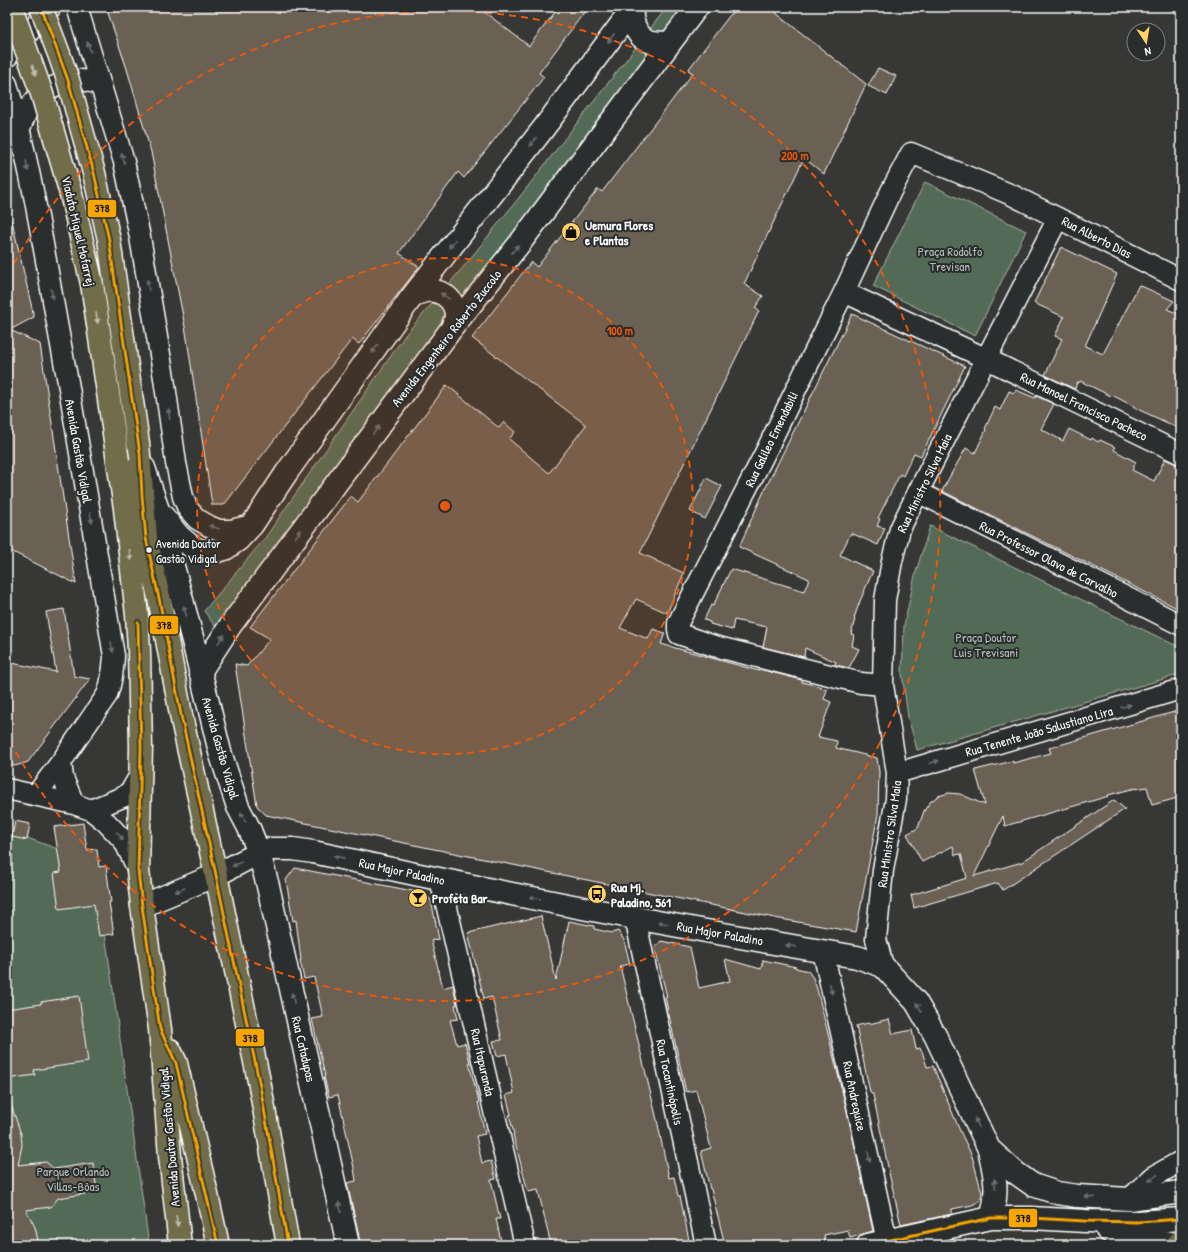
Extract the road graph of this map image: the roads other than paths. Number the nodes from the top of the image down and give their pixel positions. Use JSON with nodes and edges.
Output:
{"nodes":[{"id":1,"x":11,"y":7,"type":"edge"},
{"id":2,"x":41,"y":7,"type":"edge"},
{"id":3,"x":51,"y":7,"type":"edge"},
{"id":4,"x":77,"y":7,"type":"edge"},
{"id":5,"x":697,"y":7,"type":"edge"},
{"id":6,"x":633,"y":9,"type":"edge"},
{"id":7,"x":670,"y":42,"type":"junction"},
{"id":8,"x":7,"y":58,"type":"edge"},
{"id":9,"x":7,"y":84,"type":"edge"},
{"id":10,"x":101,"y":84,"type":"junction"},
{"id":11,"x":20,"y":128,"type":"junction"},
{"id":12,"x":1012,"y":195,"type":"joint"},
{"id":13,"x":1058,"y":218,"type":"junction"},
{"id":14,"x":1181,"y":280,"type":"edge"},
{"id":15,"x":844,"y":292,"type":"junction"},
{"id":16,"x":411,"y":298,"type":"junction"},
{"id":17,"x":452,"y":328,"type":"junction"},
{"id":18,"x":987,"y":359,"type":"junction"},
{"id":19,"x":139,"y":449,"type":"junction"},
{"id":20,"x":1181,"y":454,"type":"edge"},
{"id":21,"x":918,"y":492,"type":"junction"},
{"id":22,"x":158,"y":510,"type":"junction"},
{"id":23,"x":252,"y":525,"type":"junction"},
{"id":24,"x":1181,"y":625,"type":"edge"},
{"id":25,"x":200,"y":672,"type":"junction"},
{"id":26,"x":883,"y":685,"type":"junction"},
{"id":27,"x":1181,"y":690,"type":"edge"},
{"id":28,"x":61,"y":762,"type":"junction"},
{"id":29,"x":897,"y":773,"type":"junction"},
{"id":30,"x":140,"y":775,"type":"junction"},
{"id":31,"x":7,"y":789,"type":"edge"},
{"id":32,"x":36,"y":795,"type":"junction"},
{"id":33,"x":83,"y":807,"type":"junction"},
{"id":34,"x":259,"y":853,"type":"junction"},
{"id":35,"x":138,"y":870,"type":"junction"},
{"id":36,"x":216,"y":875,"type":"junction"},
{"id":37,"x":440,"y":880,"type":"junction"},
{"id":38,"x":142,"y":906,"type":"junction"},
{"id":39,"x":635,"y":918,"type":"junction"},
{"id":40,"x":876,"y":939,"type":"junction"},
{"id":41,"x":823,"y":951,"type":"junction"},
{"id":42,"x":857,"y":957,"type":"junction"},
{"id":43,"x":883,"y":966,"type":"junction"},
{"id":44,"x":160,"y":1029,"type":"junction"},
{"id":45,"x":989,"y":1149,"type":"junction"},
{"id":46,"x":1181,"y":1161,"type":"edge"},
{"id":47,"x":1181,"y":1192,"type":"edge"},
{"id":48,"x":1128,"y":1199,"type":"junction"},
{"id":49,"x":991,"y":1218,"type":"junction"},
{"id":50,"x":1181,"y":1218,"type":"edge"},
{"id":51,"x":1085,"y":1221,"type":"junction"},
{"id":52,"x":877,"y":1243,"type":"edge"},
{"id":53,"x":1179,"y":1243,"type":"edge"},
{"id":54,"x":180,"y":1245,"type":"edge"},
{"id":55,"x":218,"y":1245,"type":"edge"},
{"id":56,"x":288,"y":1245,"type":"edge"},
{"id":57,"x":348,"y":1245,"type":"edge"},
{"id":58,"x":525,"y":1245,"type":"edge"},
{"id":59,"x":706,"y":1245,"type":"edge"}],
"edges":[{"from":1,"to":30,"type":"highway","name":"Viaduto Miguel Mofarrej","one_way":true,"bridge":true},
{"from":2,"to":19,"type":"highway","name":"Viaduto Miguel Mofarrej","bridge":true},
{"from":3,"to":8,"type":"street"},
{"from":10,"to":4,"type":"street","one_way":true},
{"from":5,"to":7,"type":"street","name":"Avenida Engenheiro Roberto Zuccolo"},
{"from":6,"to":7,"type":"street"},
{"from":6,"to":16,"type":"street","one_way":true},
{"from":17,"to":7,"type":"street","name":"Avenida Engenheiro Roberto Zuccolo","one_way":true},
{"from":9,"to":11,"type":"street","name":"Avenida Gastão Vidigal"},
{"from":10,"to":11,"type":"street"},
{"from":23,"to":10,"type":"street","one_way":true},
{"from":11,"to":28,"type":"street","name":"Avenida Gastão Vidigal","one_way":true},
{"from":12,"to":13,"type":"street","name":"Rua Alberto Dias"},
{"from":12,"to":15,"type":"street","name":"Rua Galileo Emendabili"},
{"from":13,"to":14,"type":"street","name":"Rua Alberto Dias"},
{"from":13,"to":18,"type":"street","name":"Rua Ministro Silva Maia"},
{"from":15,"to":18,"type":"street","name":"Rua Manoel Francisco Pacheco"},
{"from":15,"to":26,"type":"street","name":"Rua Galileo Emendabili"},
{"from":17,"to":16,"type":"street","one_way":true},
{"from":16,"to":23,"type":"street","one_way":true},
{"from":25,"to":17,"type":"street","name":"Avenida Engenheiro Roberto Zuccolo","one_way":true},
{"from":18,"to":20,"type":"street","name":"Rua Manoel Francisco Pacheco"},
{"from":18,"to":21,"type":"street","name":"Rua Ministro Silva Maia"},
{"from":19,"to":22,"type":"street","name":"Avenida Gastão Vidigal"},
{"from":19,"to":36,"type":"highway"},
{"from":21,"to":24,"type":"street","name":"Rua Professor Olavo de Carvalho"},
{"from":21,"to":26,"type":"street","name":"Rua Ministro Silva Maia"},
{"from":22,"to":23,"type":"street"},
{"from":25,"to":22,"type":"street","name":"Avenida Gastão Vidigal","one_way":true},
{"from":34,"to":25,"type":"street","name":"Avenida Gastão Vidigal","one_way":true},
{"from":26,"to":29,"type":"street","name":"Rua Ministro Silva Maia"},
{"from":29,"to":27,"type":"street","name":"Rua Tenente João Salustiano Lira","one_way":true},
{"from":28,"to":32,"type":"street","name":"Avenida Gastão Vidigal"},
{"from":28,"to":33,"type":"street"},
{"from":29,"to":40,"type":"street","name":"Rua Ministro Silva Maia"},
{"from":30,"to":33,"type":"street"},
{"from":30,"to":35,"type":"highway"},
{"from":31,"to":32,"type":"street"},
{"from":32,"to":33,"type":"street"},
{"from":33,"to":35,"type":"street","one_way":true},
{"from":34,"to":36,"type":"street","name":"Rua Major Paladino","one_way":true},
{"from":37,"to":34,"type":"street","name":"Rua Major Paladino","one_way":true},
{"from":57,"to":34,"type":"street","name":"Rua Catadupas","one_way":true},
{"from":35,"to":38,"type":"highway"},
{"from":36,"to":38,"type":"street","name":"Rua Major Paladino","one_way":true},
{"from":36,"to":56,"type":"highway"},
{"from":39,"to":37,"type":"street","name":"Rua Major Paladino","one_way":true},
{"from":37,"to":58,"type":"street","name":"Rua Itapuranda"},
{"from":38,"to":44,"type":"highway"},
{"from":41,"to":39,"type":"street","name":"Rua Major Paladino","one_way":true},
{"from":39,"to":59,"type":"street","name":"Rua Tocantinópolis"},
{"from":40,"to":42,"type":"street"},
{"from":40,"to":43,"type":"street","name":"Rua Ministro Silva Maia"},
{"from":41,"to":42,"type":"street","name":"Rua Major Paladino"},
{"from":41,"to":52,"type":"street","name":"Rua Andrequice","one_way":true},
{"from":42,"to":43,"type":"street","name":"Rua Major Paladino"},
{"from":45,"to":43,"type":"street","name":"Rua Major Paladino","one_way":true},
{"from":44,"to":54,"type":"highway","name":"Avenida Doutor Gastão Vidigal","one_way":true},
{"from":44,"to":55,"type":"highway"},
{"from":48,"to":45,"type":"street","name":"Rua Major Paladino","one_way":true},
{"from":49,"to":45,"type":"street","one_way":true},
{"from":46,"to":48,"type":"street","one_way":true},
{"from":47,"to":48,"type":"street","name":"Rua Major Paladino"},
{"from":49,"to":51,"type":"street"},
{"from":49,"to":52,"type":"street"},
{"from":50,"to":51,"type":"street"},
{"from":51,"to":53,"type":"street"}]}
